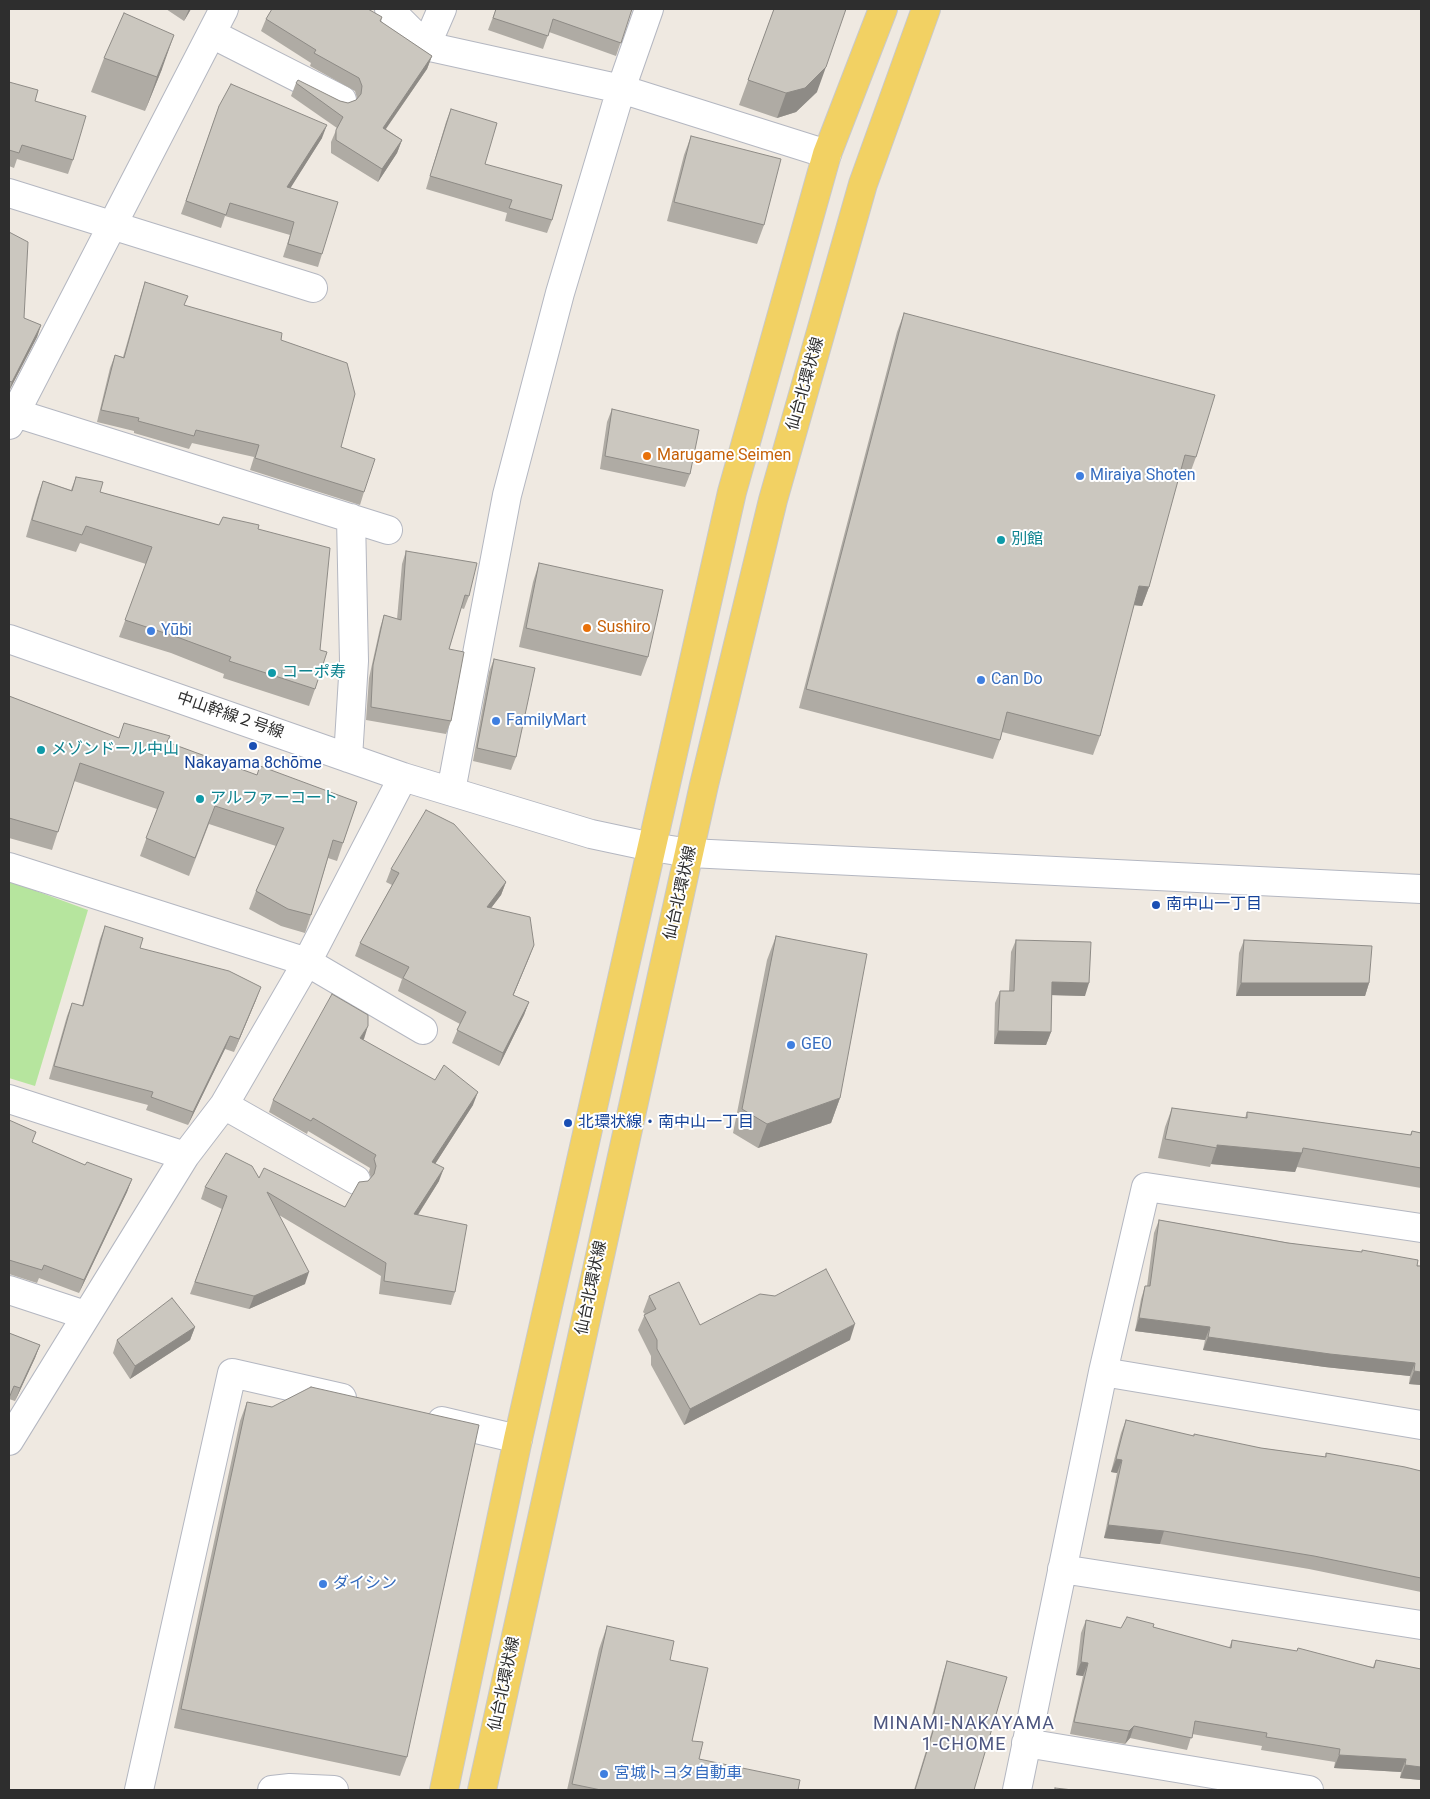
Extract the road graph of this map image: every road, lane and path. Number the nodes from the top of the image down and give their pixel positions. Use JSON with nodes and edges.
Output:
{"nodes":[{"id":1,"x":224,"y":9,"type":"edge"},
{"id":2,"x":389,"y":9,"type":"edge"},
{"id":3,"x":442,"y":9,"type":"edge"},
{"id":4,"x":649,"y":9,"type":"edge"},
{"id":5,"x":883,"y":9,"type":"edge"},
{"id":6,"x":926,"y":9,"type":"edge"},
{"id":7,"x":212,"y":34,"type":"junction"},
{"id":8,"x":426,"y":46,"type":"junction"},
{"id":9,"x":621,"y":89,"type":"junction"},
{"id":10,"x":342,"y":100,"type":"edge"},
{"id":11,"x":827,"y":154,"type":"junction"},
{"id":12,"x":9,"y":193,"type":"edge"},
{"id":13,"x":111,"y":226,"type":"junction"},
{"id":14,"x":313,"y":288,"type":"dead end"},
{"id":15,"x":11,"y":416,"type":"edge"},
{"id":16,"x":350,"y":518,"type":"junction"},
{"id":17,"x":388,"y":530,"type":"dead end"},
{"id":18,"x":9,"y":640,"type":"edge"},
{"id":19,"x":348,"y":758,"type":"junction"},
{"id":20,"x":403,"y":777,"type":"junction"},
{"id":21,"x":451,"y":792,"type":"junction"},
{"id":22,"x":652,"y":847,"type":"junction"},
{"id":23,"x":690,"y":853,"type":"junction"},
{"id":24,"x":9,"y":867,"type":"edge"},
{"id":25,"x":1421,"y":889,"type":"edge"},
{"id":26,"x":307,"y":962,"type":"junction"},
{"id":27,"x":423,"y":1030,"type":"dead end"},
{"id":28,"x":9,"y":1100,"type":"edge"},
{"id":29,"x":224,"y":1106,"type":"junction"},
{"id":30,"x":185,"y":1156,"type":"junction"},
{"id":31,"x":356,"y":1180,"type":"dead end"},
{"id":32,"x":1421,"y":1228,"type":"edge"},
{"id":33,"x":9,"y":1290,"type":"edge"},
{"id":34,"x":85,"y":1315,"type":"junction"},
{"id":35,"x":1103,"y":1372,"type":"junction"},
{"id":36,"x":368,"y":1404,"type":"edge"},
{"id":37,"x":417,"y":1416,"type":"edge"},
{"id":38,"x":1421,"y":1425,"type":"edge"},
{"id":39,"x":518,"y":1439,"type":"junction"},
{"id":40,"x":9,"y":1441,"type":"edge"},
{"id":41,"x":1062,"y":1569,"type":"junction"},
{"id":42,"x":1421,"y":1625,"type":"edge"},
{"id":43,"x":1026,"y":1743,"type":"junction"},
{"id":44,"x":139,"y":1790,"type":"edge"},
{"id":45,"x":272,"y":1790,"type":"edge"},
{"id":46,"x":334,"y":1790,"type":"edge"},
{"id":47,"x":444,"y":1790,"type":"edge"},
{"id":48,"x":482,"y":1790,"type":"edge"},
{"id":49,"x":1017,"y":1790,"type":"edge"},
{"id":50,"x":1309,"y":1790,"type":"edge"}],
"edges":[{"from":1,"to":7,"type":"street"},
{"from":2,"to":8,"type":"street"},
{"from":3,"to":8,"type":"street"},
{"from":4,"to":9,"type":"street"},
{"from":5,"to":11,"type":"main road"},
{"from":6,"to":23,"type":"main road","name":"仙台北環状線"},
{"from":7,"to":10,"type":"street"},
{"from":7,"to":13,"type":"street"},
{"from":8,"to":9,"type":"street"},
{"from":9,"to":11,"type":"street"},
{"from":9,"to":21,"type":"street"},
{"from":11,"to":22,"type":"main road"},
{"from":12,"to":13,"type":"street"},
{"from":13,"to":14,"type":"street"},
{"from":13,"to":15,"type":"street"},
{"from":15,"to":16,"type":"street"},
{"from":16,"to":17,"type":"street"},
{"from":16,"to":19,"type":"street"},
{"from":18,"to":19,"type":"street","name":"中山幹線２号線"},
{"from":19,"to":20,"type":"street","name":"中山幹線２号線"},
{"from":20,"to":21,"type":"street","name":"中山幹線２号線"},
{"from":20,"to":26,"type":"street"},
{"from":21,"to":22,"type":"street","name":"中山幹線２号線"},
{"from":22,"to":23,"type":"street","name":"中山幹線２号線"},
{"from":22,"to":39,"type":"main road"},
{"from":23,"to":25,"type":"street","name":"中山幹線２号線"},
{"from":23,"to":48,"type":"main road","name":"仙台北環状線"},
{"from":24,"to":26,"type":"street"},
{"from":26,"to":27,"type":"street"},
{"from":26,"to":29,"type":"street"},
{"from":28,"to":30,"type":"street"},
{"from":29,"to":30,"type":"street"},
{"from":29,"to":31,"type":"street"},
{"from":30,"to":34,"type":"street"},
{"from":32,"to":35,"type":"street"},
{"from":33,"to":34,"type":"street"},
{"from":34,"to":40,"type":"street"},
{"from":35,"to":38,"type":"street"},
{"from":35,"to":41,"type":"street"},
{"from":36,"to":44,"type":"street"},
{"from":37,"to":39,"type":"street"},
{"from":39,"to":47,"type":"main road"},
{"from":41,"to":42,"type":"street"},
{"from":41,"to":43,"type":"street"},
{"from":43,"to":49,"type":"street"},
{"from":43,"to":50,"type":"street"},
{"from":45,"to":46,"type":"street"}]}
